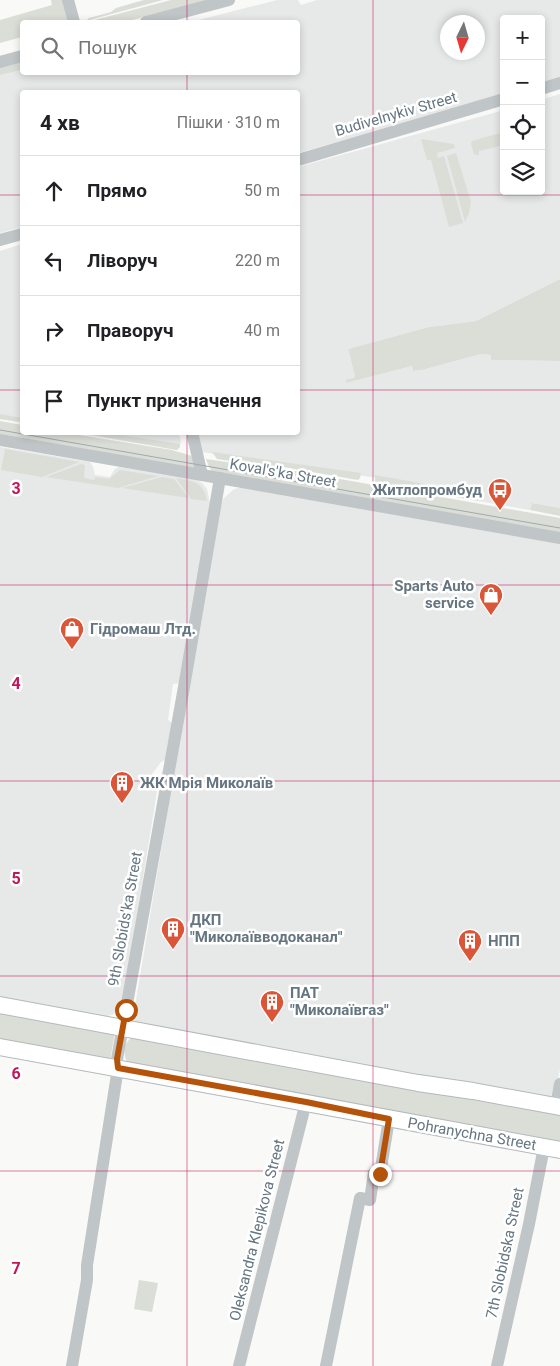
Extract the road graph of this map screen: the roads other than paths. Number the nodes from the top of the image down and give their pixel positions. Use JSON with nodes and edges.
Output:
{"nodes":[{"id":1,"x":68,"y":0,"type":"edge"},
{"id":2,"x":229,"y":0,"type":"edge"},
{"id":3,"x":73,"y":20,"type":"edge"},
{"id":4,"x":154,"y":20,"type":"edge"},
{"id":5,"x":20,"y":57,"type":"edge"},
{"id":6,"x":0,"y":62,"type":"edge"},
{"id":7,"x":560,"y":83,"type":"edge"},
{"id":8,"x":545,"y":87,"type":"edge"},
{"id":9,"x":500,"y":101,"type":"edge"},
{"id":10,"x":300,"y":159,"type":"edge"},
{"id":11,"x":20,"y":235,"type":"edge"},
{"id":12,"x":0,"y":240,"type":"edge"},
{"id":13,"x":193,"y":435,"type":"edge"},
{"id":14,"x":0,"y":440,"type":"edge"},
{"id":15,"x":202,"y":475,"type":"junction"},
{"id":16,"x":220,"y":478,"type":"junction"},
{"id":17,"x":560,"y":538,"type":"edge"},
{"id":18,"x":0,"y":1005,"type":"edge"},
{"id":19,"x":122,"y":1027,"type":"junction"},
{"id":20,"x":0,"y":1047,"type":"edge"},
{"id":21,"x":118,"y":1068,"type":"junction"},
{"id":22,"x":560,"y":1084,"type":"edge"},
{"id":23,"x":306,"y":1102,"type":"junction"},
{"id":24,"x":558,"y":1107,"type":"edge"},
{"id":25,"x":389,"y":1119,"type":"junction"},
{"id":26,"x":552,"y":1149,"type":"edge"},
{"id":27,"x":72,"y":1366,"type":"edge"},
{"id":28,"x":239,"y":1366,"type":"edge"},
{"id":29,"x":326,"y":1366,"type":"edge"},
{"id":30,"x":497,"y":1366,"type":"edge"}],
"edges":[{"from":1,"to":3,"type":"street"},
{"from":2,"to":4,"type":"street"},
{"from":5,"to":6,"type":"street"},
{"from":7,"to":8,"type":"street"},
{"from":9,"to":10,"type":"street","name":"Budivelnykiv Street"},
{"from":11,"to":12,"type":"street"},
{"from":13,"to":15,"type":"street"},
{"from":14,"to":15,"type":"street","name":"Koval's'ka Street"},
{"from":15,"to":16,"type":"street","name":"Koval's'ka Street"},
{"from":16,"to":17,"type":"street","name":"Koval's'ka Street"},
{"from":16,"to":19,"type":"street","name":"9th Slobids'ka Street"},
{"from":18,"to":19,"type":"main road"},
{"from":19,"to":21,"type":"street","name":"9th Slobids'ka Street"},
{"from":19,"to":24,"type":"main road"},
{"from":20,"to":21,"type":"main road","name":"Pohranychna Street"},
{"from":21,"to":23,"type":"main road","name":"Pohranychna Street"},
{"from":21,"to":27,"type":"street","name":"9th Slobids'ka Street"},
{"from":22,"to":24,"type":"street"},
{"from":23,"to":25,"type":"main road","name":"Pohranychna Street"},
{"from":23,"to":28,"type":"street","name":"Oleksandra Klepikova Street"},
{"from":25,"to":26,"type":"main road","name":"Pohranychna Street"},
{"from":25,"to":29,"type":"street"},
{"from":26,"to":30,"type":"street","name":"7th Slobidska Street"}]}
